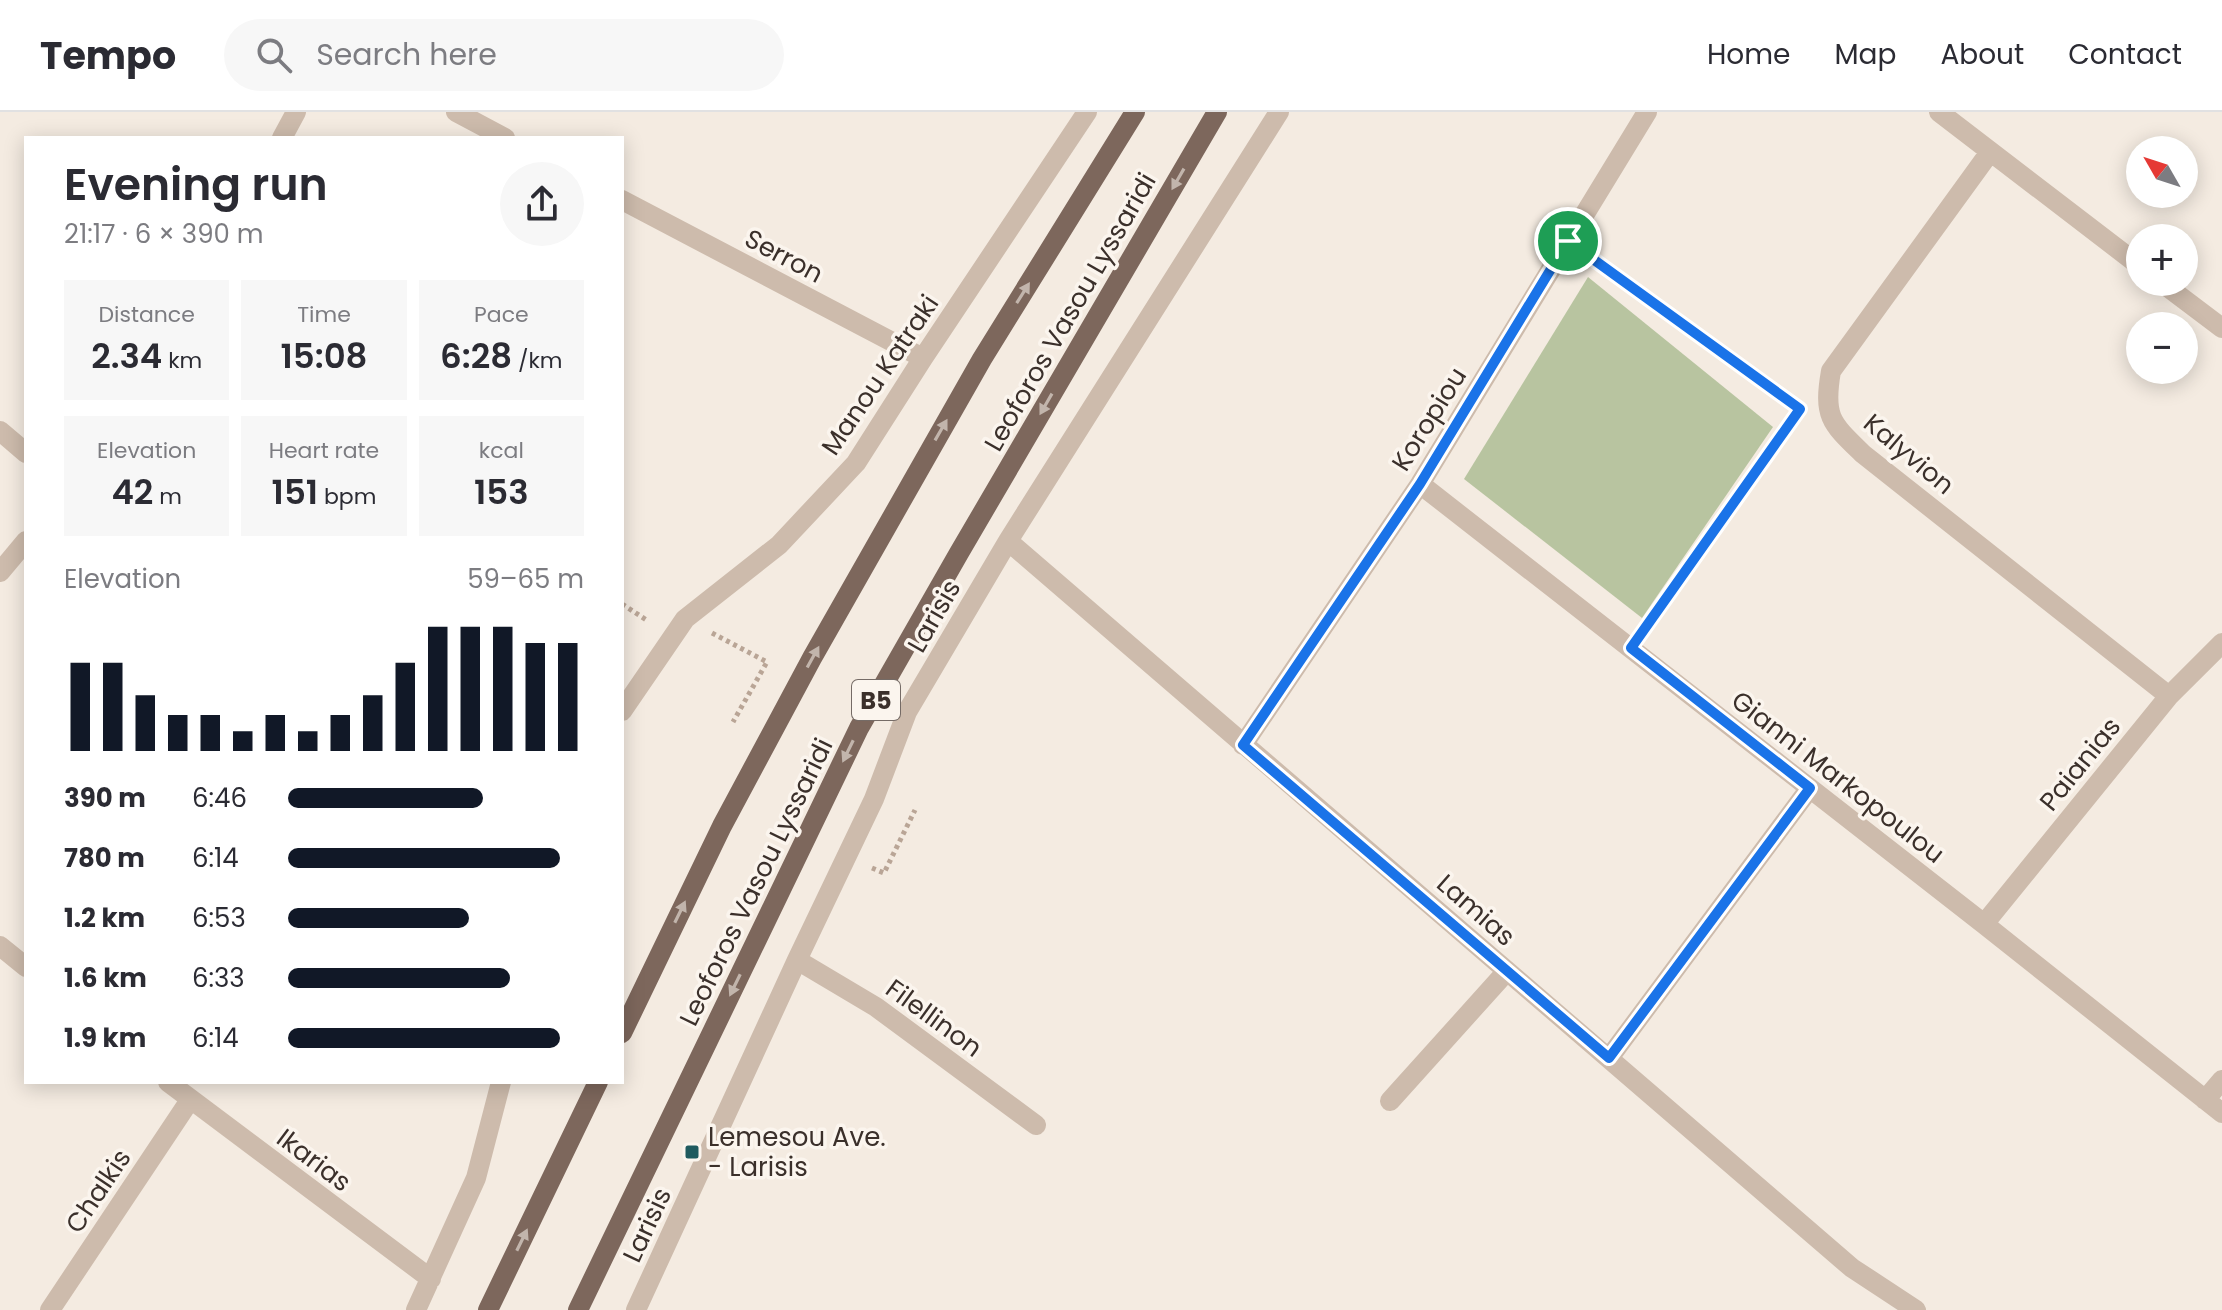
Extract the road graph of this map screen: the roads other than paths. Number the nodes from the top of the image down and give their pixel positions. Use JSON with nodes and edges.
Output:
{"nodes":[{"id":1,"x":296,"y":112,"type":"edge"},
{"id":2,"x":456,"y":112,"type":"edge"},
{"id":3,"x":1087,"y":112,"type":"edge"},
{"id":4,"x":1135,"y":112,"type":"edge"},
{"id":5,"x":1217,"y":112,"type":"edge"},
{"id":6,"x":1279,"y":112,"type":"edge"},
{"id":7,"x":1647,"y":112,"type":"edge"},
{"id":8,"x":1939,"y":112,"type":"edge"},
{"id":9,"x":283,"y":136,"type":"edge"},
{"id":10,"x":501,"y":136,"type":"edge"},
{"id":11,"x":1990,"y":152,"type":"junction"},
{"id":12,"x":624,"y":201,"type":"edge"},
{"id":13,"x":2126,"y":255,"type":"edge"},
{"id":14,"x":2180,"y":296,"type":"edge"},
{"id":15,"x":2222,"y":328,"type":"edge"},
{"id":16,"x":923,"y":358,"type":"junction"},
{"id":17,"x":0,"y":431,"type":"edge"},
{"id":18,"x":24,"y":451,"type":"edge"},
{"id":19,"x":1420,"y":484,"type":"junction"},
{"id":20,"x":1008,"y":541,"type":"junction"},
{"id":21,"x":24,"y":543,"type":"edge"},
{"id":22,"x":0,"y":572,"type":"edge"},
{"id":23,"x":2222,"y":643,"type":"edge"},
{"id":24,"x":2169,"y":696,"type":"junction"},
{"id":25,"x":624,"y":708,"type":"edge"},
{"id":26,"x":1243,"y":745,"type":"junction"},
{"id":27,"x":1810,"y":788,"type":"junction"},
{"id":28,"x":1984,"y":924,"type":"junction"},
{"id":29,"x":0,"y":946,"type":"edge"},
{"id":30,"x":797,"y":960,"type":"junction"},
{"id":31,"x":24,"y":965,"type":"edge"},
{"id":32,"x":1507,"y":971,"type":"junction"},
{"id":33,"x":624,"y":1029,"type":"edge"},
{"id":34,"x":1609,"y":1058,"type":"junction"},
{"id":35,"x":2222,"y":1080,"type":"edge"},
{"id":36,"x":170,"y":1084,"type":"edge"},
{"id":37,"x":500,"y":1084,"type":"edge"},
{"id":38,"x":597,"y":1084,"type":"edge"},
{"id":39,"x":190,"y":1100,"type":"junction"},
{"id":40,"x":2205,"y":1100,"type":"junction"},
{"id":41,"x":1390,"y":1101,"type":"dead end"},
{"id":42,"x":2222,"y":1113,"type":"edge"},
{"id":43,"x":1036,"y":1125,"type":"dead end"},
{"id":44,"x":431,"y":1279,"type":"junction"},
{"id":45,"x":50,"y":1310,"type":"edge"},
{"id":46,"x":416,"y":1310,"type":"edge"},
{"id":47,"x":488,"y":1310,"type":"edge"},
{"id":48,"x":578,"y":1310,"type":"edge"},
{"id":49,"x":636,"y":1310,"type":"edge"},
{"id":50,"x":1916,"y":1310,"type":"edge"}],
"edges":[{"from":1,"to":9,"type":"street"},
{"from":2,"to":10,"type":"street"},
{"from":3,"to":16,"type":"street","name":"Manou Katraki"},
{"from":33,"to":4,"type":"main road","name":"Leoforos Vasou Lyssaridi","one_way":true},
{"from":5,"to":48,"type":"main road","name":"Leoforos Vasou Lyssaridi","number":"B5","one_way":true},
{"from":6,"to":20,"type":"street","name":"Larisis"},
{"from":7,"to":19,"type":"street","name":"Koropiou"},
{"from":8,"to":11,"type":"street"},
{"from":11,"to":13,"type":"street"},
{"from":11,"to":24,"type":"street","name":"Kalyvion"},
{"from":12,"to":16,"type":"street","name":"Serron"},
{"from":14,"to":15,"type":"street"},
{"from":16,"to":25,"type":"street","name":"Manou Katraki"},
{"from":17,"to":18,"type":"street"},
{"from":19,"to":26,"type":"street","name":"Koropiou"},
{"from":19,"to":27,"type":"street","name":"Gianni Markopoulou"},
{"from":20,"to":26,"type":"street","name":"Lamias"},
{"from":20,"to":30,"type":"street","name":"Larisis"},
{"from":21,"to":22,"type":"street"},
{"from":23,"to":24,"type":"street","name":"Paianias"},
{"from":24,"to":28,"type":"street","name":"Paianias"},
{"from":26,"to":32,"type":"street","name":"Lamias"},
{"from":27,"to":28,"type":"street","name":"Gianni Markopoulou"},
{"from":27,"to":34,"type":"street"},
{"from":28,"to":40,"type":"street","name":"Gianni Markopoulou"},
{"from":29,"to":31,"type":"street"},
{"from":30,"to":43,"type":"street","name":"Filellinon"},
{"from":30,"to":49,"type":"street","name":"Larisis"},
{"from":32,"to":34,"type":"street","name":"Lamias"},
{"from":32,"to":41,"type":"street"},
{"from":34,"to":50,"type":"street","name":"Lamias"},
{"from":35,"to":40,"type":"street"},
{"from":36,"to":39,"type":"street","name":"Ikarias"},
{"from":37,"to":44,"type":"street"},
{"from":47,"to":38,"type":"main road","one_way":true},
{"from":39,"to":44,"type":"street","name":"Ikarias"},
{"from":39,"to":45,"type":"street","name":"Chalkis"},
{"from":40,"to":42,"type":"street","name":"Gianni Markopoulou"},
{"from":44,"to":46,"type":"street"}]}
